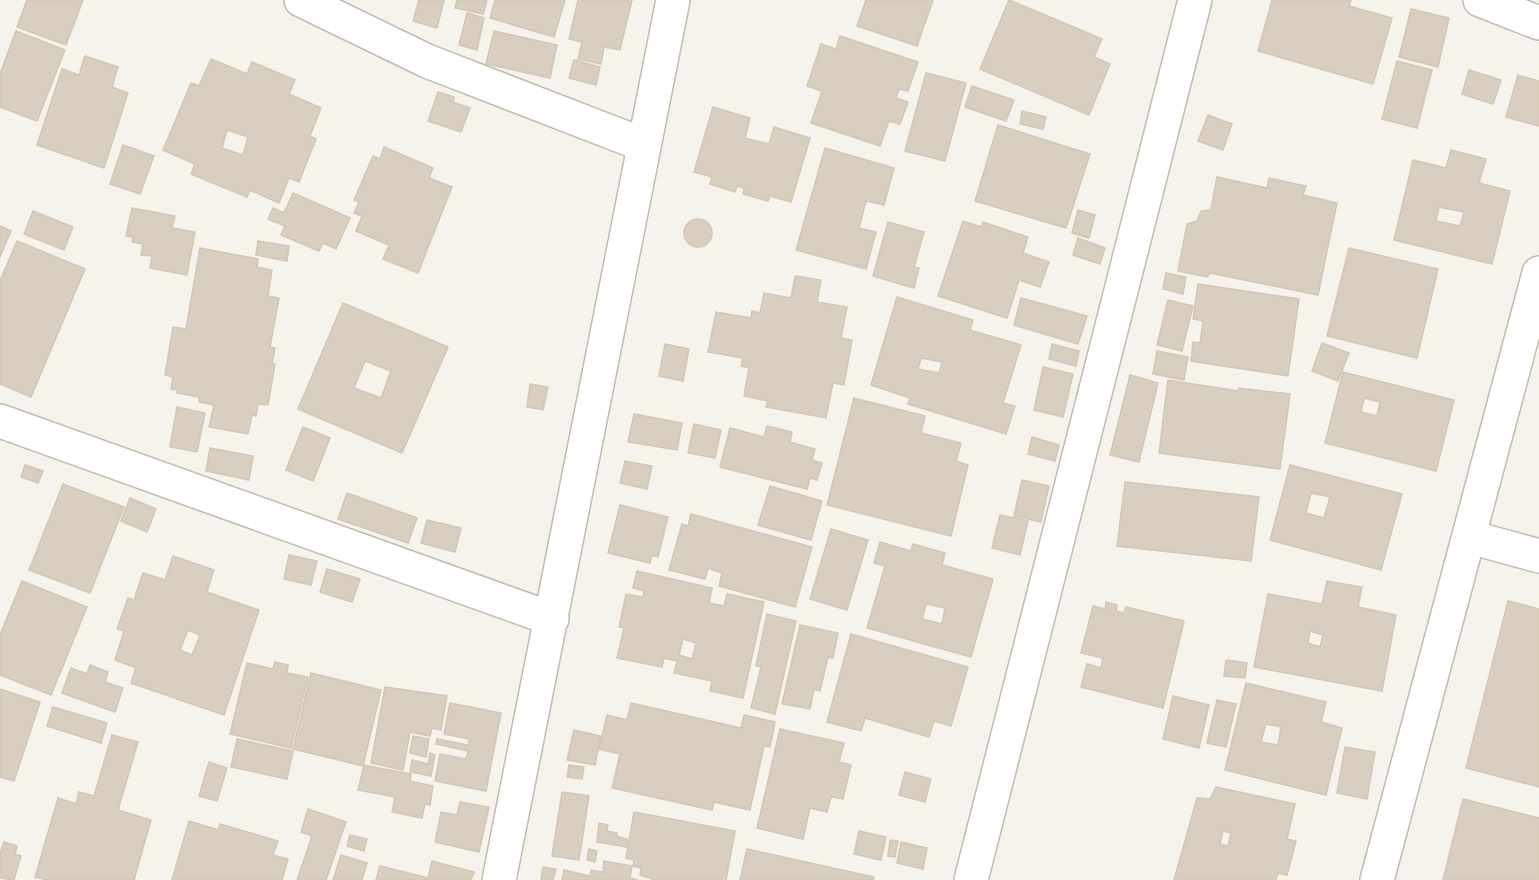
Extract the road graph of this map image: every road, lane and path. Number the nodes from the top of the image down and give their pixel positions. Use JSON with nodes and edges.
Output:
{"nodes":[{"id":1,"x":301,"y":0,"type":"edge"},
{"id":2,"x":673,"y":0,"type":"edge"},
{"id":3,"x":1196,"y":0,"type":"edge"},
{"id":4,"x":1480,"y":0,"type":"edge"},
{"id":5,"x":1539,"y":23,"type":"edge"},
{"id":6,"x":644,"y":146,"type":"junction"},
{"id":7,"x":1539,"y":273,"type":"edge"},
{"id":8,"x":0,"y":421,"type":"edge"},
{"id":9,"x":1470,"y":537,"type":"junction"},
{"id":10,"x":1539,"y":556,"type":"edge"},
{"id":11,"x":552,"y":619,"type":"junction"},
{"id":12,"x":499,"y":880,"type":"edge"},
{"id":13,"x":971,"y":880,"type":"edge"},
{"id":14,"x":1377,"y":880,"type":"edge"}],
"edges":[{"from":1,"to":6,"type":"street"},
{"from":2,"to":6,"type":"street"},
{"from":3,"to":13,"type":"street"},
{"from":4,"to":5,"type":"street"},
{"from":6,"to":11,"type":"street"},
{"from":7,"to":9,"type":"street"},
{"from":8,"to":11,"type":"street"},
{"from":9,"to":10,"type":"street"},
{"from":9,"to":14,"type":"street"},
{"from":11,"to":12,"type":"street"}]}
